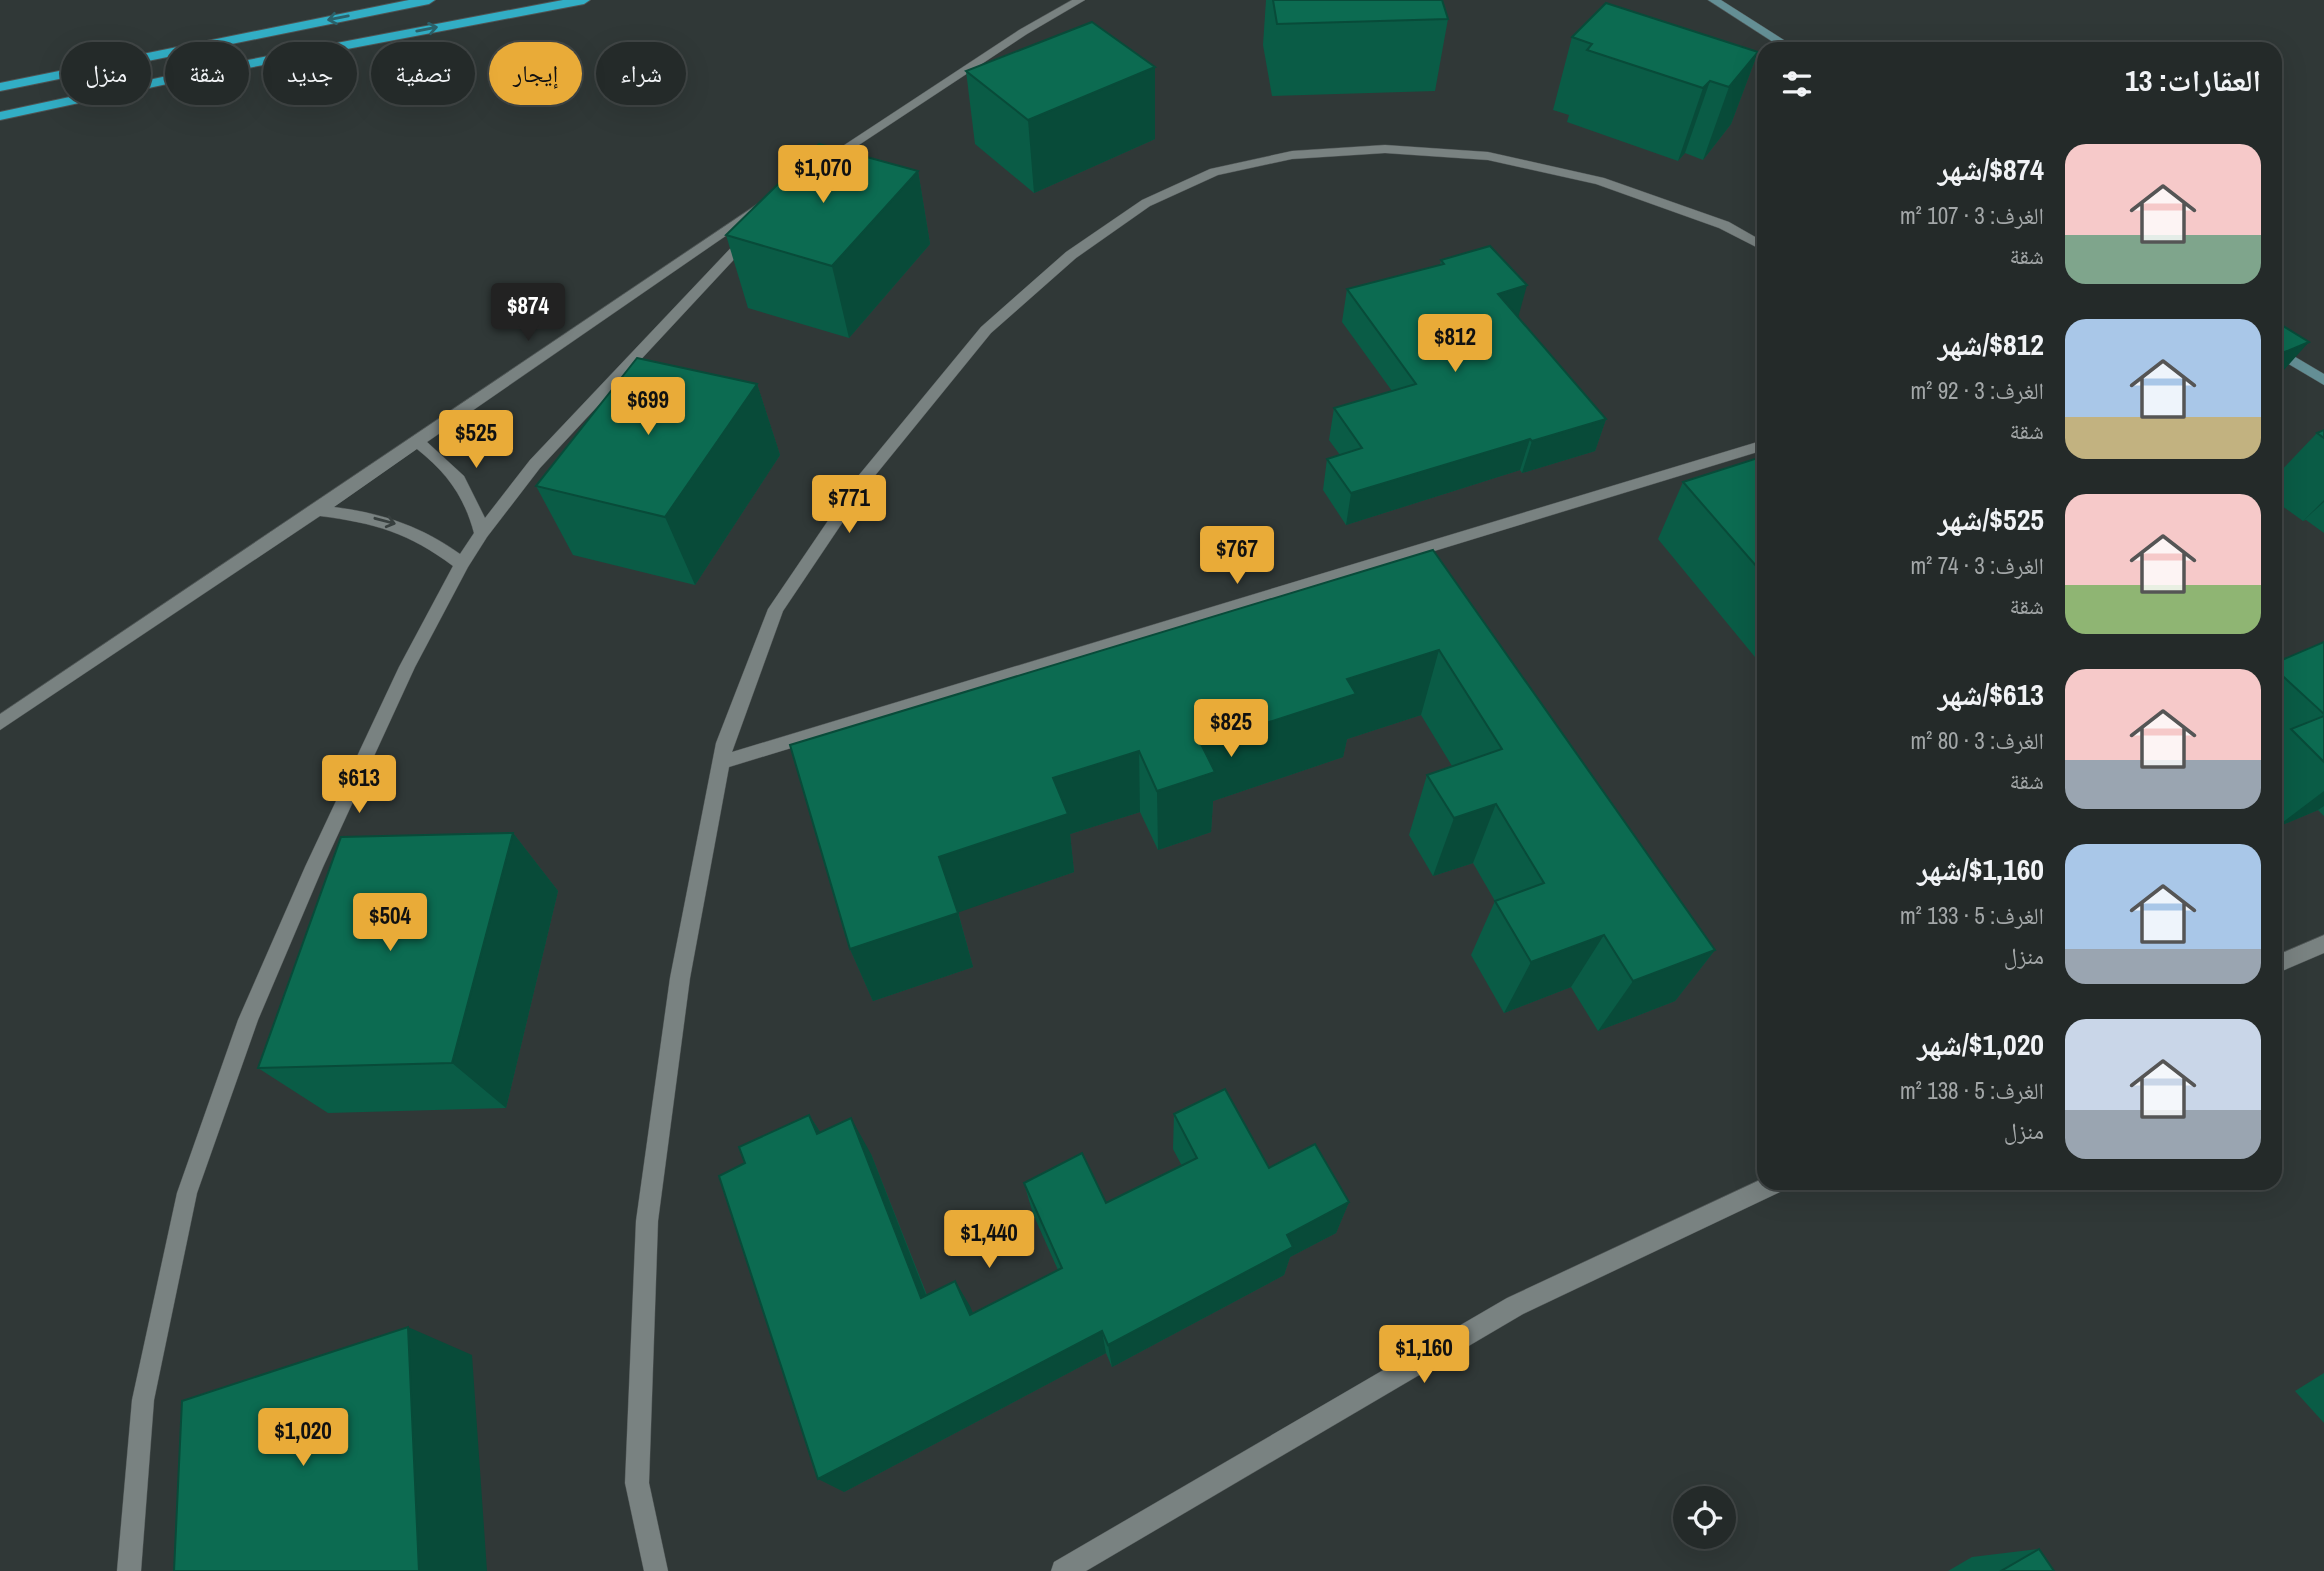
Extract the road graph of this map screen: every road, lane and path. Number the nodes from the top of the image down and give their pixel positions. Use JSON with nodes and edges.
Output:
{"nodes":[{"id":1,"x":429,"y":0,"type":"edge"},
{"id":2,"x":584,"y":0,"type":"edge"},
{"id":3,"x":1080,"y":0,"type":"edge"},
{"id":4,"x":1713,"y":0,"type":"edge"},
{"id":5,"x":1781,"y":42,"type":"edge"},
{"id":6,"x":0,"y":87,"type":"edge"},
{"id":7,"x":0,"y":116,"type":"edge"},
{"id":8,"x":811,"y":171,"type":"edge"},
{"id":9,"x":1757,"y":243,"type":"edge"},
{"id":10,"x":2282,"y":355,"type":"edge"},
{"id":11,"x":2324,"y":380,"type":"edge"},
{"id":12,"x":416,"y":441,"type":"junction"},
{"id":13,"x":1757,"y":448,"type":"edge"},
{"id":14,"x":318,"y":510,"type":"junction"},
{"id":15,"x":482,"y":533,"type":"junction"},
{"id":16,"x":462,"y":564,"type":"junction"},
{"id":17,"x":0,"y":723,"type":"edge"},
{"id":18,"x":721,"y":762,"type":"junction"},
{"id":19,"x":2324,"y":944,"type":"edge"},
{"id":20,"x":2282,"y":962,"type":"edge"},
{"id":21,"x":1762,"y":1190,"type":"edge"},
{"id":22,"x":129,"y":1571,"type":"edge"},
{"id":23,"x":656,"y":1571,"type":"edge"},
{"id":24,"x":1063,"y":1571,"type":"edge"}],
"edges":[{"from":1,"to":6,"type":"highway","one_way":true},
{"from":7,"to":2,"type":"highway","one_way":true},
{"from":3,"to":8,"type":"street"},
{"from":4,"to":5,"type":"main road"},
{"from":9,"to":18,"type":"street"},
{"from":10,"to":11,"type":"main road"},
{"from":12,"to":14,"type":"street"},
{"from":12,"to":15,"type":"street"},
{"from":12,"to":15,"type":"street"},
{"from":13,"to":18,"type":"street"},
{"from":14,"to":16,"type":"street","one_way":true},
{"from":14,"to":17,"type":"street"},
{"from":15,"to":16,"type":"street"},
{"from":16,"to":22,"type":"street"},
{"from":18,"to":23,"type":"street"},
{"from":19,"to":20,"type":"street"},
{"from":21,"to":24,"type":"street"}]}
